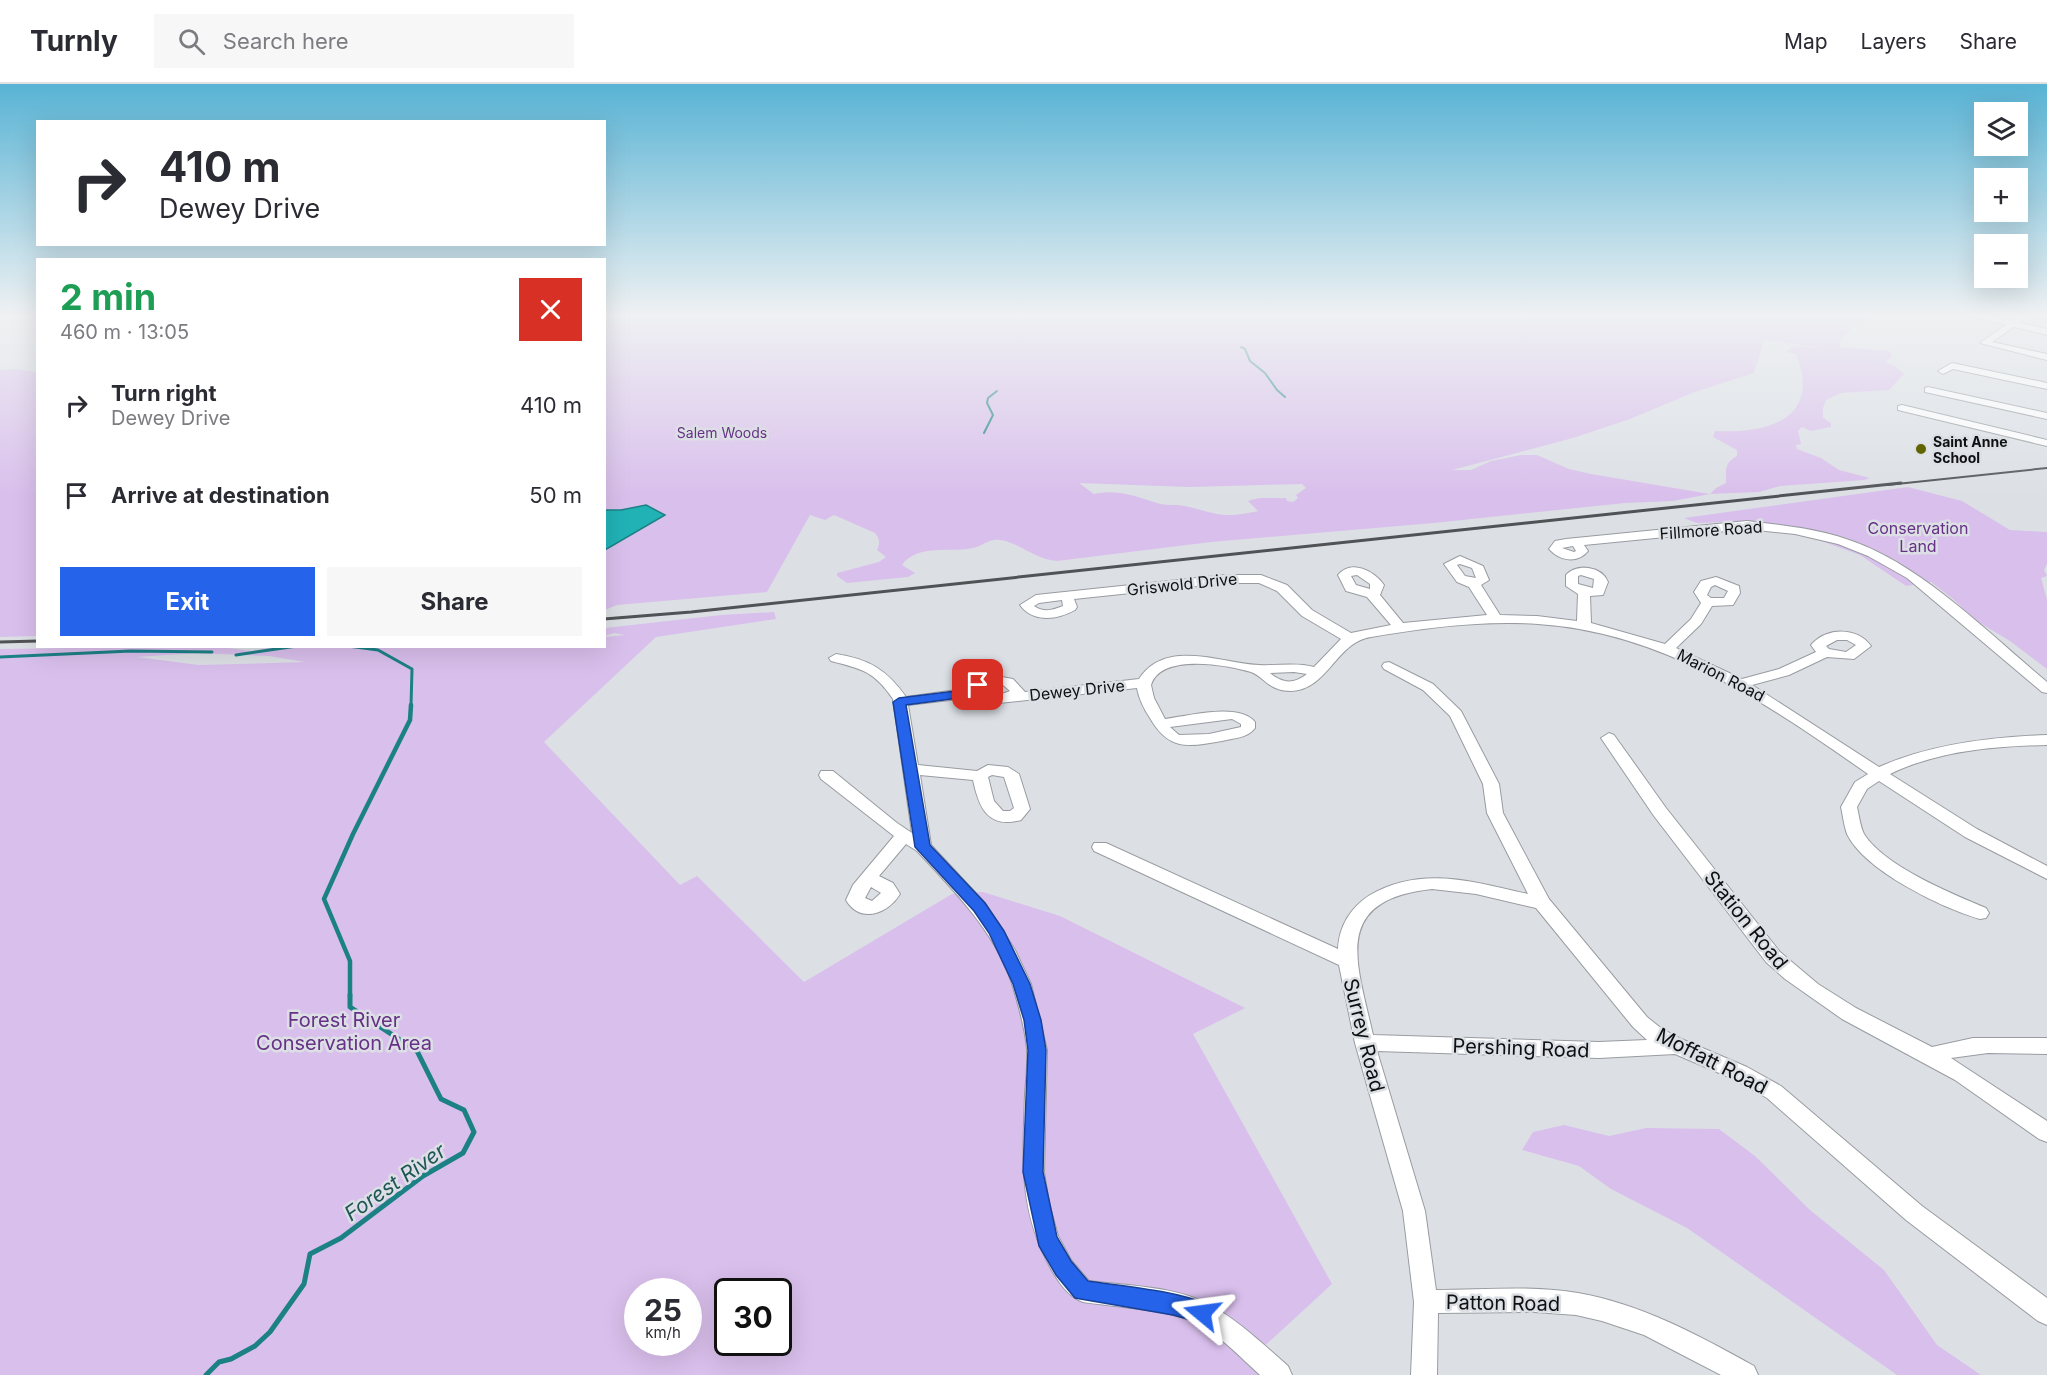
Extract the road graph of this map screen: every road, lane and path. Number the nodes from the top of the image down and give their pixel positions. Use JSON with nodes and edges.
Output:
{"nodes":[{"id":1,"x":1996,"y":375,"type":"edge"},
{"id":2,"x":2047,"y":386,"type":"edge"},
{"id":3,"x":1928,"y":390,"type":"dead end"},
{"id":4,"x":1902,"y":408,"type":"dead end"},
{"id":5,"x":2047,"y":416,"type":"edge"},
{"id":6,"x":2047,"y":443,"type":"edge"},
{"id":7,"x":1576,"y":542,"type":"dead end"},
{"id":8,"x":1474,"y":584,"type":"dead end"},
{"id":9,"x":1584,"y":592,"type":"dead end"},
{"id":10,"x":1372,"y":594,"type":"dead end"},
{"id":11,"x":1067,"y":596,"type":"dead end"},
{"id":12,"x":1708,"y":602,"type":"dead end"},
{"id":13,"x":1495,"y":618,"type":"junction"},
{"id":14,"x":1584,"y":625,"type":"junction"},
{"id":15,"x":1400,"y":628,"type":"junction"},
{"id":16,"x":1350,"y":638,"type":"junction"},
{"id":17,"x":1668,"y":648,"type":"junction"},
{"id":18,"x":1825,"y":653,"type":"dead end"},
{"id":19,"x":836,"y":658,"type":"dead end"},
{"id":20,"x":1389,"y":666,"type":"dead end"},
{"id":21,"x":1144,"y":683,"type":"junction"},
{"id":22,"x":1743,"y":683,"type":"junction"},
{"id":23,"x":2047,"y":689,"type":"edge"},
{"id":24,"x":899,"y":702,"type":"junction"},
{"id":25,"x":1161,"y":724,"type":"junction"},
{"id":26,"x":1609,"y":738,"type":"dead end"},
{"id":27,"x":2047,"y":740,"type":"edge"},
{"id":28,"x":912,"y":769,"type":"junction"},
{"id":29,"x":1876,"y":772,"type":"junction"},
{"id":30,"x":827,"y":775,"type":"dead end"},
{"id":31,"x":980,"y":776,"type":"dead end"},
{"id":32,"x":904,"y":835,"type":"junction"},
{"id":33,"x":923,"y":847,"type":"junction"},
{"id":34,"x":1100,"y":847,"type":"dead end"},
{"id":35,"x":2047,"y":873,"type":"edge"},
{"id":36,"x":870,"y":879,"type":"dead end"},
{"id":37,"x":1542,"y":903,"type":"junction"},
{"id":38,"x":1980,"y":913,"type":"dead end"},
{"id":39,"x":1347,"y":961,"type":"junction"},
{"id":40,"x":1365,"y":1043,"type":"junction"},
{"id":41,"x":1676,"y":1046,"type":"junction"},
{"id":42,"x":2047,"y":1046,"type":"edge"},
{"id":43,"x":1930,"y":1056,"type":"junction"},
{"id":44,"x":2047,"y":1133,"type":"edge"},
{"id":45,"x":1426,"y":1302,"type":"junction"},
{"id":46,"x":2047,"y":1313,"type":"edge"},
{"id":47,"x":1279,"y":1375,"type":"edge"},
{"id":48,"x":1424,"y":1375,"type":"edge"},
{"id":49,"x":1745,"y":1375,"type":"edge"}],
"edges":[{"from":1,"to":2,"type":"street"},
{"from":3,"to":5,"type":"street"},
{"from":4,"to":6,"type":"street"},
{"from":7,"to":23,"type":"street","name":"Fillmore Road"},
{"from":8,"to":13,"type":"street"},
{"from":9,"to":14,"type":"street"},
{"from":10,"to":15,"type":"street"},
{"from":11,"to":16,"type":"street","name":"Griswold Drive"},
{"from":12,"to":17,"type":"street"},
{"from":13,"to":14,"type":"street","name":"Marion Road"},
{"from":13,"to":15,"type":"street","name":"Marion Road"},
{"from":14,"to":17,"type":"street","name":"Marion Road"},
{"from":15,"to":16,"type":"street","name":"Marion Road"},
{"from":16,"to":21,"type":"street"},
{"from":17,"to":22,"type":"street","name":"Marion Road"},
{"from":18,"to":22,"type":"street"},
{"from":19,"to":24,"type":"street"},
{"from":20,"to":37,"type":"street","name":"Moffatt Road"},
{"from":21,"to":24,"type":"street","name":"Dewey Drive"},
{"from":21,"to":25,"type":"street"},
{"from":22,"to":29,"type":"street","name":"Marion Road"},
{"from":24,"to":28,"type":"street"},
{"from":25,"to":25,"type":"street"},
{"from":26,"to":43,"type":"street","name":"Station Road"},
{"from":27,"to":29,"type":"street"},
{"from":28,"to":31,"type":"street"},
{"from":28,"to":33,"type":"street"},
{"from":29,"to":35,"type":"street","name":"Marion Road"},
{"from":29,"to":38,"type":"street"},
{"from":30,"to":32,"type":"street"},
{"from":32,"to":33,"type":"street"},
{"from":32,"to":36,"type":"street"},
{"from":33,"to":47,"type":"street"},
{"from":34,"to":39,"type":"street","name":"Surrey Road"},
{"from":37,"to":39,"type":"street"},
{"from":37,"to":41,"type":"street","name":"Moffatt Road"},
{"from":39,"to":40,"type":"street","name":"Surrey Road"},
{"from":40,"to":41,"type":"street","name":"Pershing Road"},
{"from":40,"to":45,"type":"street","name":"Surrey Road"},
{"from":41,"to":46,"type":"street","name":"Moffatt Road"},
{"from":42,"to":43,"type":"street"},
{"from":43,"to":44,"type":"street","name":"Station Road"},
{"from":45,"to":48,"type":"street","name":"Surrey Road"},
{"from":45,"to":49,"type":"street","name":"Patton Road"}]}
